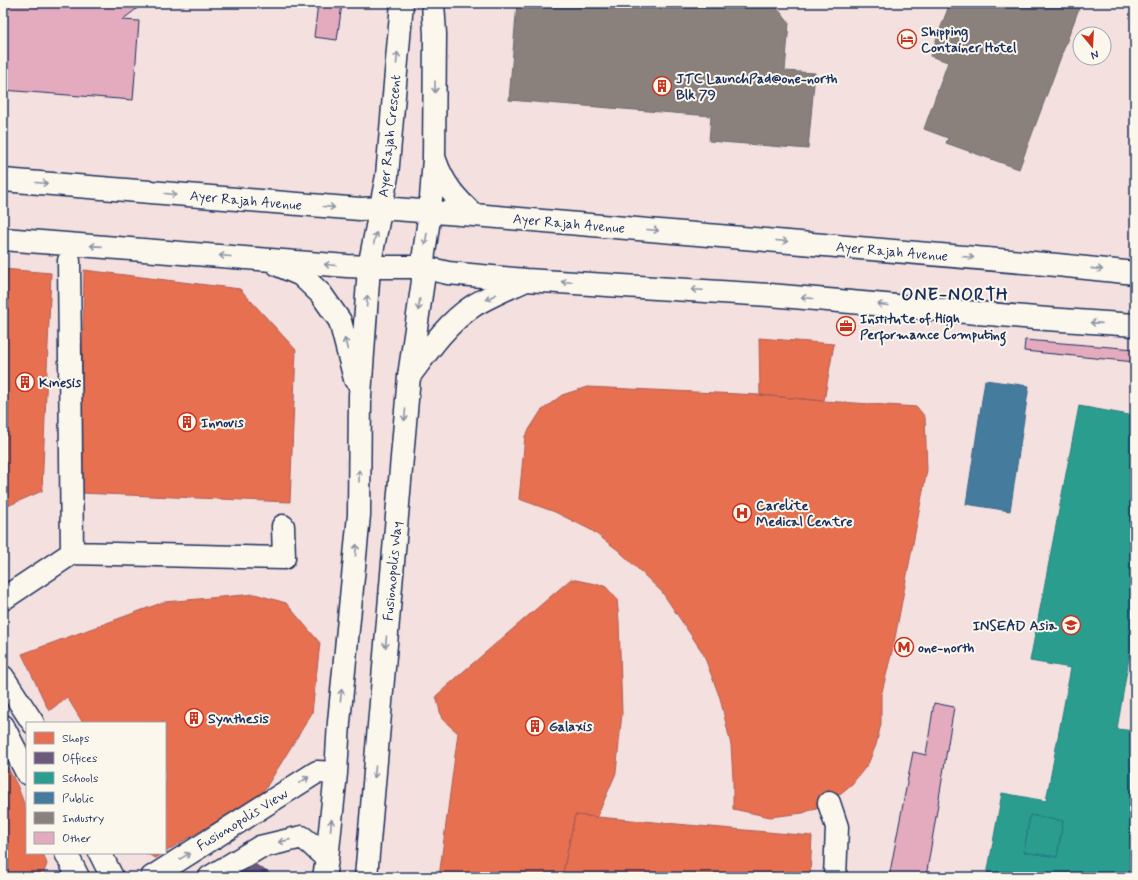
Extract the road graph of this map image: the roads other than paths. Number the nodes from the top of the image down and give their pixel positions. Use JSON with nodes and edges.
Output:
{"nodes":[{"id":1,"x":402,"y":3,"type":"edge"},
{"id":2,"x":433,"y":3,"type":"edge"},
{"id":3,"x":434,"y":158,"type":"junction"},
{"id":4,"x":3,"y":180,"type":"edge"},
{"id":5,"x":381,"y":208,"type":"junction"},
{"id":6,"x":430,"y":212,"type":"junction"},
{"id":7,"x":474,"y":215,"type":"junction"},
{"id":8,"x":3,"y":239,"type":"edge"},
{"id":9,"x":264,"y":260,"type":"junction"},
{"id":10,"x":69,"y":261,"type":"dead end"},
{"id":11,"x":422,"y":267,"type":"junction"},
{"id":12,"x":369,"y":268,"type":"junction"},
{"id":13,"x":1135,"y":273,"type":"edge"},
{"id":14,"x":526,"y":280,"type":"junction"},
{"id":15,"x":1135,"y":325,"type":"edge"},
{"id":16,"x":409,"y":376,"type":"junction"},
{"id":17,"x":360,"y":395,"type":"junction"},
{"id":18,"x":283,"y":526,"type":"dead end"},
{"id":19,"x":72,"y":553,"type":"junction"},
{"id":20,"x":3,"y":599,"type":"edge"},
{"id":21,"x":3,"y":677,"type":"edge"},
{"id":22,"x":32,"y":722,"type":"edge"},
{"id":23,"x":3,"y":726,"type":"edge"},
{"id":24,"x":26,"y":771,"type":"edge"},
{"id":25,"x":336,"y":773,"type":"junction"},
{"id":26,"x":829,"y":803,"type":"dead end"},
{"id":27,"x":66,"y":854,"type":"edge"},
{"id":28,"x":100,"y":854,"type":"edge"},
{"id":29,"x":326,"y":868,"type":"edge"},
{"id":30,"x":78,"y":877,"type":"edge"},
{"id":31,"x":112,"y":877,"type":"edge"},
{"id":32,"x":152,"y":877,"type":"edge"},
{"id":33,"x":210,"y":877,"type":"edge"},
{"id":34,"x":366,"y":877,"type":"edge"},
{"id":35,"x":835,"y":877,"type":"edge"}],
"edges":[{"from":5,"to":1,"type":"street","name":"Ayer Rajah Crescent","one_way":true},
{"from":2,"to":3,"type":"street","one_way":true},
{"from":3,"to":6,"type":"street"},
{"from":3,"to":7,"type":"street"},
{"from":4,"to":5,"type":"street","name":"Ayer Rajah Avenue","one_way":true},
{"from":5,"to":6,"type":"street","name":"Ayer Rajah Avenue"},
{"from":12,"to":5,"type":"street","name":"Ayer Rajah Crescent","one_way":true},
{"from":6,"to":7,"type":"street","name":"Ayer Rajah Avenue"},
{"from":6,"to":11,"type":"street","one_way":true},
{"from":7,"to":13,"type":"street","name":"Ayer Rajah Avenue","one_way":true},
{"from":9,"to":8,"type":"street","one_way":true},
{"from":12,"to":9,"type":"street","one_way":true},
{"from":17,"to":9,"type":"street","one_way":true},
{"from":10,"to":19,"type":"street"},
{"from":11,"to":12,"type":"street"},
{"from":11,"to":14,"type":"street"},
{"from":11,"to":16,"type":"street","name":"Fusionopolis Way","one_way":true},
{"from":17,"to":12,"type":"street","one_way":true},
{"from":15,"to":14,"type":"street","one_way":true},
{"from":14,"to":16,"type":"street","one_way":true},
{"from":16,"to":34,"type":"street","name":"Fusionopolis Way","one_way":true},
{"from":25,"to":17,"type":"street","one_way":true},
{"from":18,"to":19,"type":"street"},
{"from":19,"to":20,"type":"street"},
{"from":21,"to":22,"type":"street"},
{"from":23,"to":24,"type":"street"},
{"from":29,"to":25,"type":"street","one_way":true},
{"from":32,"to":25,"type":"street","name":"Fusionopolis View","one_way":true},
{"from":26,"to":35,"type":"street"},
{"from":27,"to":30,"type":"street"},
{"from":28,"to":31,"type":"street"},
{"from":29,"to":33,"type":"street","one_way":true}]}
